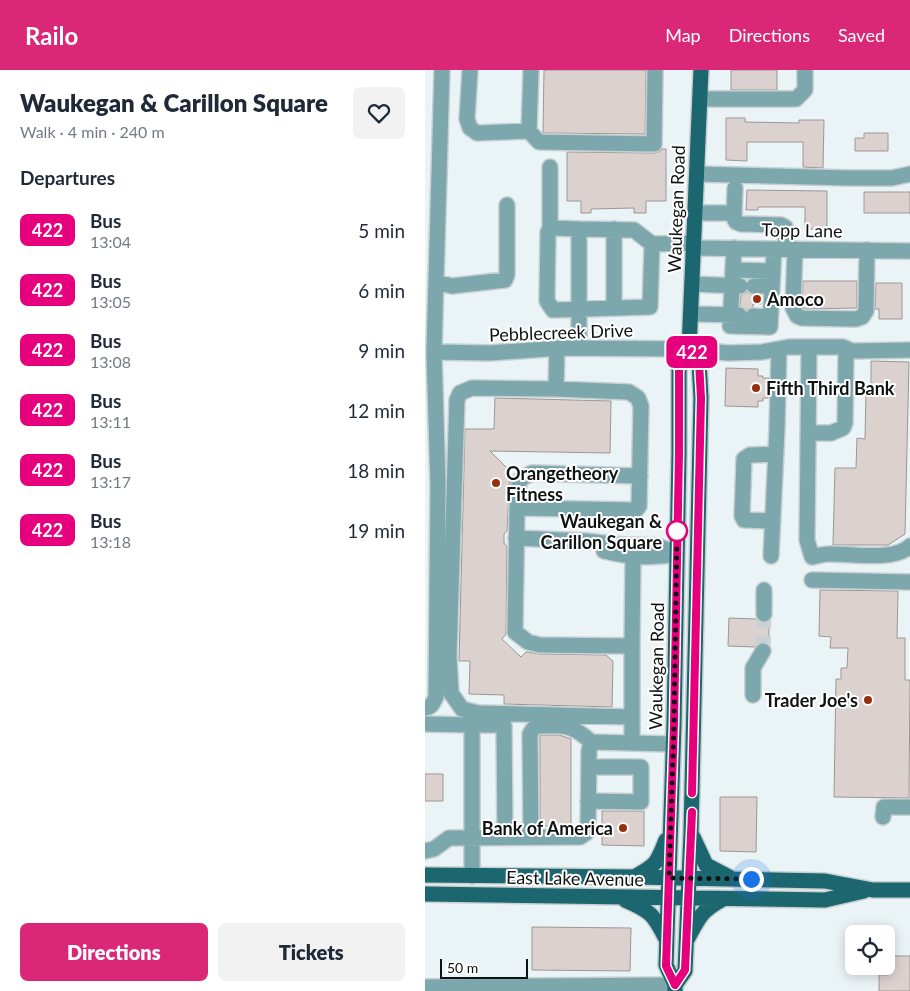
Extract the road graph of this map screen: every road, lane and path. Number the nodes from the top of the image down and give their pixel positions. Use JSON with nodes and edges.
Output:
{"nodes":[{"id":1,"x":442,"y":70,"type":"edge"},
{"id":2,"x":470,"y":70,"type":"edge"},
{"id":3,"x":531,"y":70,"type":"edge"},
{"id":4,"x":655,"y":70,"type":"edge"},
{"id":5,"x":701,"y":70,"type":"edge"},
{"id":6,"x":805,"y":70,"type":"edge"},
{"id":7,"x":700,"y":99,"type":"junction"},
{"id":8,"x":529,"y":131,"type":"junction"},
{"id":9,"x":432,"y":148,"type":"edge"},
{"id":10,"x":550,"y":167,"type":"dead end"},
{"id":11,"x":697,"y":174,"type":"junction"},
{"id":12,"x":910,"y":174,"type":"edge"},
{"id":13,"x":735,"y":188,"type":"dead end"},
{"id":14,"x":507,"y":204,"type":"dead end"},
{"id":15,"x":734,"y":212,"type":"junction"},
{"id":16,"x":695,"y":213,"type":"junction"},
{"id":17,"x":551,"y":228,"type":"junction"},
{"id":18,"x":579,"y":229,"type":"junction"},
{"id":19,"x":614,"y":229,"type":"junction"},
{"id":20,"x":653,"y":244,"type":"junction"},
{"id":21,"x":694,"y":245,"type":"junction"},
{"id":22,"x":733,"y":248,"type":"junction"},
{"id":23,"x":785,"y":249,"type":"junction"},
{"id":24,"x":867,"y":250,"type":"junction"},
{"id":25,"x":910,"y":251,"type":"edge"},
{"id":26,"x":910,"y":257,"type":"edge"},
{"id":27,"x":733,"y":270,"type":"junction"},
{"id":28,"x":772,"y":271,"type":"junction"},
{"id":29,"x":432,"y":274,"type":"edge"},
{"id":30,"x":692,"y":284,"type":"junction"},
{"id":31,"x":742,"y":286,"type":"junction"},
{"id":32,"x":771,"y":286,"type":"junction"},
{"id":33,"x":614,"y":308,"type":"junction"},
{"id":34,"x":579,"y":310,"type":"junction"},
{"id":35,"x":691,"y":314,"type":"junction"},
{"id":36,"x":741,"y":315,"type":"junction"},
{"id":37,"x":770,"y":316,"type":"junction"},
{"id":38,"x":557,"y":348,"type":"junction"},
{"id":39,"x":579,"y":348,"type":"junction"},
{"id":40,"x":809,"y":348,"type":"junction"},
{"id":41,"x":689,"y":349,"type":"junction"},
{"id":42,"x":779,"y":349,"type":"junction"},
{"id":43,"x":846,"y":349,"type":"junction"},
{"id":44,"x":910,"y":350,"type":"edge"},
{"id":45,"x":434,"y":352,"type":"junction"},
{"id":46,"x":556,"y":389,"type":"junction"},
{"id":47,"x":808,"y":433,"type":"junction"},
{"id":48,"x":776,"y":454,"type":"junction"},
{"id":49,"x":640,"y":476,"type":"junction"},
{"id":50,"x":431,"y":485,"type":"edge"},
{"id":51,"x":517,"y":508,"type":"junction"},
{"id":52,"x":773,"y":521,"type":"junction"},
{"id":53,"x":516,"y":538,"type":"junction"},
{"id":54,"x":586,"y":541,"type":"junction"},
{"id":55,"x":910,"y":546,"type":"edge"},
{"id":56,"x":677,"y":554,"type":"junction"},
{"id":57,"x":633,"y":556,"type":"junction"},
{"id":58,"x":771,"y":556,"type":"dead end"},
{"id":59,"x":812,"y":580,"type":"dead end"},
{"id":60,"x":910,"y":582,"type":"edge"},
{"id":61,"x":764,"y":590,"type":"dead end"},
{"id":62,"x":763,"y":614,"type":"tunnel mouth"},
{"id":63,"x":632,"y":646,"type":"junction"},
{"id":64,"x":763,"y":651,"type":"tunnel mouth"},
{"id":65,"x":753,"y":695,"type":"dead end"},
{"id":66,"x":429,"y":706,"type":"edge"},
{"id":67,"x":632,"y":717,"type":"junction"},
{"id":68,"x":425,"y":724,"type":"edge"},
{"id":69,"x":472,"y":725,"type":"junction"},
{"id":70,"x":591,"y":742,"type":"junction"},
{"id":71,"x":632,"y":743,"type":"junction"},
{"id":72,"x":673,"y":744,"type":"junction"},
{"id":73,"x":589,"y":767,"type":"junction"},
{"id":74,"x":588,"y":801,"type":"junction"},
{"id":75,"x":910,"y":807,"type":"edge"},
{"id":76,"x":883,"y":816,"type":"dead end"},
{"id":77,"x":671,"y":829,"type":"junction"},
{"id":78,"x":691,"y":832,"type":"junction"},
{"id":79,"x":505,"y":837,"type":"junction"},
{"id":80,"x":531,"y":837,"type":"junction"},
{"id":81,"x":472,"y":838,"type":"junction"},
{"id":82,"x":425,"y":851,"type":"edge"},
{"id":83,"x":425,"y":875,"type":"edge"},
{"id":84,"x":472,"y":876,"type":"junction"},
{"id":85,"x":635,"y":877,"type":"junction"},
{"id":86,"x":669,"y":878,"type":"junction"},
{"id":87,"x":689,"y":878,"type":"junction"},
{"id":88,"x":732,"y":879,"type":"junction"},
{"id":89,"x":873,"y":890,"type":"junction"},
{"id":90,"x":910,"y":890,"type":"edge"},
{"id":91,"x":425,"y":894,"type":"edge"},
{"id":92,"x":617,"y":897,"type":"junction"},
{"id":93,"x":668,"y":898,"type":"junction"},
{"id":94,"x":688,"y":898,"type":"junction"},
{"id":95,"x":723,"y":899,"type":"junction"},
{"id":96,"x":667,"y":941,"type":"junction"},
{"id":97,"x":686,"y":941,"type":"junction"},
{"id":98,"x":425,"y":987,"type":"edge"},
{"id":99,"x":675,"y":988,"type":"edge"}],
"edges":[{"from":1,"to":9,"type":"street"},
{"from":2,"to":8,"type":"street"},
{"from":3,"to":8,"type":"street"},
{"from":4,"to":8,"type":"street"},
{"from":5,"to":7,"type":"main road","name":"Waukegan Road"},
{"from":6,"to":7,"type":"street"},
{"from":7,"to":11,"type":"main road","name":"Waukegan Road"},
{"from":9,"to":29,"type":"street"},
{"from":10,"to":17,"type":"street"},
{"from":11,"to":12,"type":"street"},
{"from":11,"to":16,"type":"main road","name":"Waukegan Road"},
{"from":13,"to":15,"type":"street"},
{"from":14,"to":29,"type":"street"},
{"from":15,"to":16,"type":"street"},
{"from":15,"to":23,"type":"street"},
{"from":16,"to":21,"type":"main road","name":"Waukegan Road"},
{"from":17,"to":18,"type":"street"},
{"from":17,"to":34,"type":"street"},
{"from":18,"to":19,"type":"street"},
{"from":18,"to":34,"type":"street"},
{"from":19,"to":20,"type":"street"},
{"from":19,"to":33,"type":"street"},
{"from":20,"to":21,"type":"street","name":"Topp Lane"},
{"from":20,"to":33,"type":"street"},
{"from":21,"to":22,"type":"street","name":"Topp Lane"},
{"from":21,"to":30,"type":"main road","name":"Waukegan Road"},
{"from":22,"to":23,"type":"street","name":"Topp Lane"},
{"from":22,"to":27,"type":"street"},
{"from":23,"to":24,"type":"street","name":"Topp Lane"},
{"from":23,"to":24,"type":"street"},
{"from":23,"to":28,"type":"street"},
{"from":24,"to":25,"type":"street","name":"Topp Lane"},
{"from":25,"to":26,"type":"street"},
{"from":27,"to":28,"type":"street"},
{"from":27,"to":31,"type":"street"},
{"from":28,"to":32,"type":"street"},
{"from":29,"to":45,"type":"street"},
{"from":30,"to":31,"type":"street"},
{"from":30,"to":35,"type":"main road","name":"Waukegan Road"},
{"from":31,"to":32,"type":"street"},
{"from":31,"to":36,"type":"street"},
{"from":32,"to":37,"type":"street"},
{"from":33,"to":34,"type":"street"},
{"from":34,"to":39,"type":"street"},
{"from":35,"to":36,"type":"street"},
{"from":35,"to":41,"type":"main road","name":"Waukegan Road"},
{"from":36,"to":37,"type":"street"},
{"from":36,"to":37,"type":"street"},
{"from":38,"to":39,"type":"street","name":"Pebblecreek Drive"},
{"from":38,"to":45,"type":"street","name":"Pebblecreek Drive"},
{"from":38,"to":46,"type":"street"},
{"from":39,"to":41,"type":"street","name":"Pebblecreek Drive"},
{"from":40,"to":42,"type":"street","name":"Pebblecreek Drive"},
{"from":40,"to":43,"type":"street","name":"Pebblecreek Drive"},
{"from":40,"to":47,"type":"street"},
{"from":41,"to":42,"type":"street","name":"Pebblecreek Drive"},
{"from":41,"to":56,"type":"main road","name":"Waukegan Road"},
{"from":41,"to":78,"type":"main road","name":"Waukegan Road"},
{"from":42,"to":48,"type":"street"},
{"from":43,"to":44,"type":"street","name":"Pebblecreek Drive"},
{"from":43,"to":47,"type":"street"},
{"from":45,"to":50,"type":"street"},
{"from":46,"to":49,"type":"street"},
{"from":46,"to":67,"type":"street"},
{"from":47,"to":55,"type":"street"},
{"from":48,"to":52,"type":"street"},
{"from":48,"to":52,"type":"street"},
{"from":49,"to":51,"type":"street"},
{"from":49,"to":51,"type":"street"},
{"from":50,"to":66,"type":"street"},
{"from":51,"to":53,"type":"street"},
{"from":52,"to":58,"type":"street"},
{"from":53,"to":54,"type":"street"},
{"from":53,"to":63,"type":"street"},
{"from":54,"to":56,"type":"street"},
{"from":54,"to":57,"type":"street"},
{"from":56,"to":57,"type":"street"},
{"from":56,"to":72,"type":"main road","name":"Waukegan Road"},
{"from":57,"to":63,"type":"street"},
{"from":59,"to":60,"type":"street"},
{"from":61,"to":62,"type":"street"},
{"from":63,"to":67,"type":"street"},
{"from":64,"to":65,"type":"street"},
{"from":67,"to":71,"type":"street"},
{"from":68,"to":69,"type":"street"},
{"from":69,"to":79,"type":"street"},
{"from":69,"to":81,"type":"street"},
{"from":70,"to":71,"type":"street"},
{"from":70,"to":73,"type":"street"},
{"from":70,"to":80,"type":"street"},
{"from":71,"to":72,"type":"street"},
{"from":72,"to":77,"type":"main road","name":"Waukegan Road"},
{"from":73,"to":74,"type":"street"},
{"from":73,"to":74,"type":"street"},
{"from":74,"to":80,"type":"street"},
{"from":75,"to":76,"type":"street"},
{"from":77,"to":85,"type":"main road"},
{"from":77,"to":86,"type":"main road","name":"Waukegan Road"},
{"from":78,"to":87,"type":"main road","name":"Waukegan Road"},
{"from":78,"to":88,"type":"main road"},
{"from":79,"to":80,"type":"street"},
{"from":79,"to":81,"type":"street"},
{"from":81,"to":82,"type":"street"},
{"from":81,"to":84,"type":"street"},
{"from":83,"to":84,"type":"main road","name":"East Lake Avenue"},
{"from":84,"to":85,"type":"main road","name":"East Lake Avenue"},
{"from":85,"to":86,"type":"main road","name":"East Lake Avenue"},
{"from":86,"to":87,"type":"main road","name":"East Lake Avenue"},
{"from":86,"to":93,"type":"main road","name":"Waukegan Road"},
{"from":87,"to":88,"type":"main road","name":"East Lake Avenue"},
{"from":87,"to":94,"type":"main road","name":"Waukegan Road"},
{"from":88,"to":89,"type":"main road","name":"East Lake Avenue"},
{"from":89,"to":90,"type":"main road","name":"East Lake Avenue"},
{"from":89,"to":95,"type":"main road","name":"East Lake Avenue"},
{"from":91,"to":92,"type":"main road","name":"East Lake Avenue"},
{"from":92,"to":93,"type":"main road","name":"East Lake Avenue"},
{"from":92,"to":96,"type":"main road"},
{"from":93,"to":94,"type":"main road","name":"East Lake Avenue"},
{"from":93,"to":96,"type":"main road","name":"Waukegan Road"},
{"from":94,"to":95,"type":"main road","name":"East Lake Avenue"},
{"from":94,"to":97,"type":"main road","name":"Waukegan Road"},
{"from":95,"to":97,"type":"main road"},
{"from":96,"to":99,"type":"main road","name":"Waukegan Road"},
{"from":97,"to":99,"type":"main road","name":"Waukegan Road"},
{"from":98,"to":99,"type":"street"}]}
